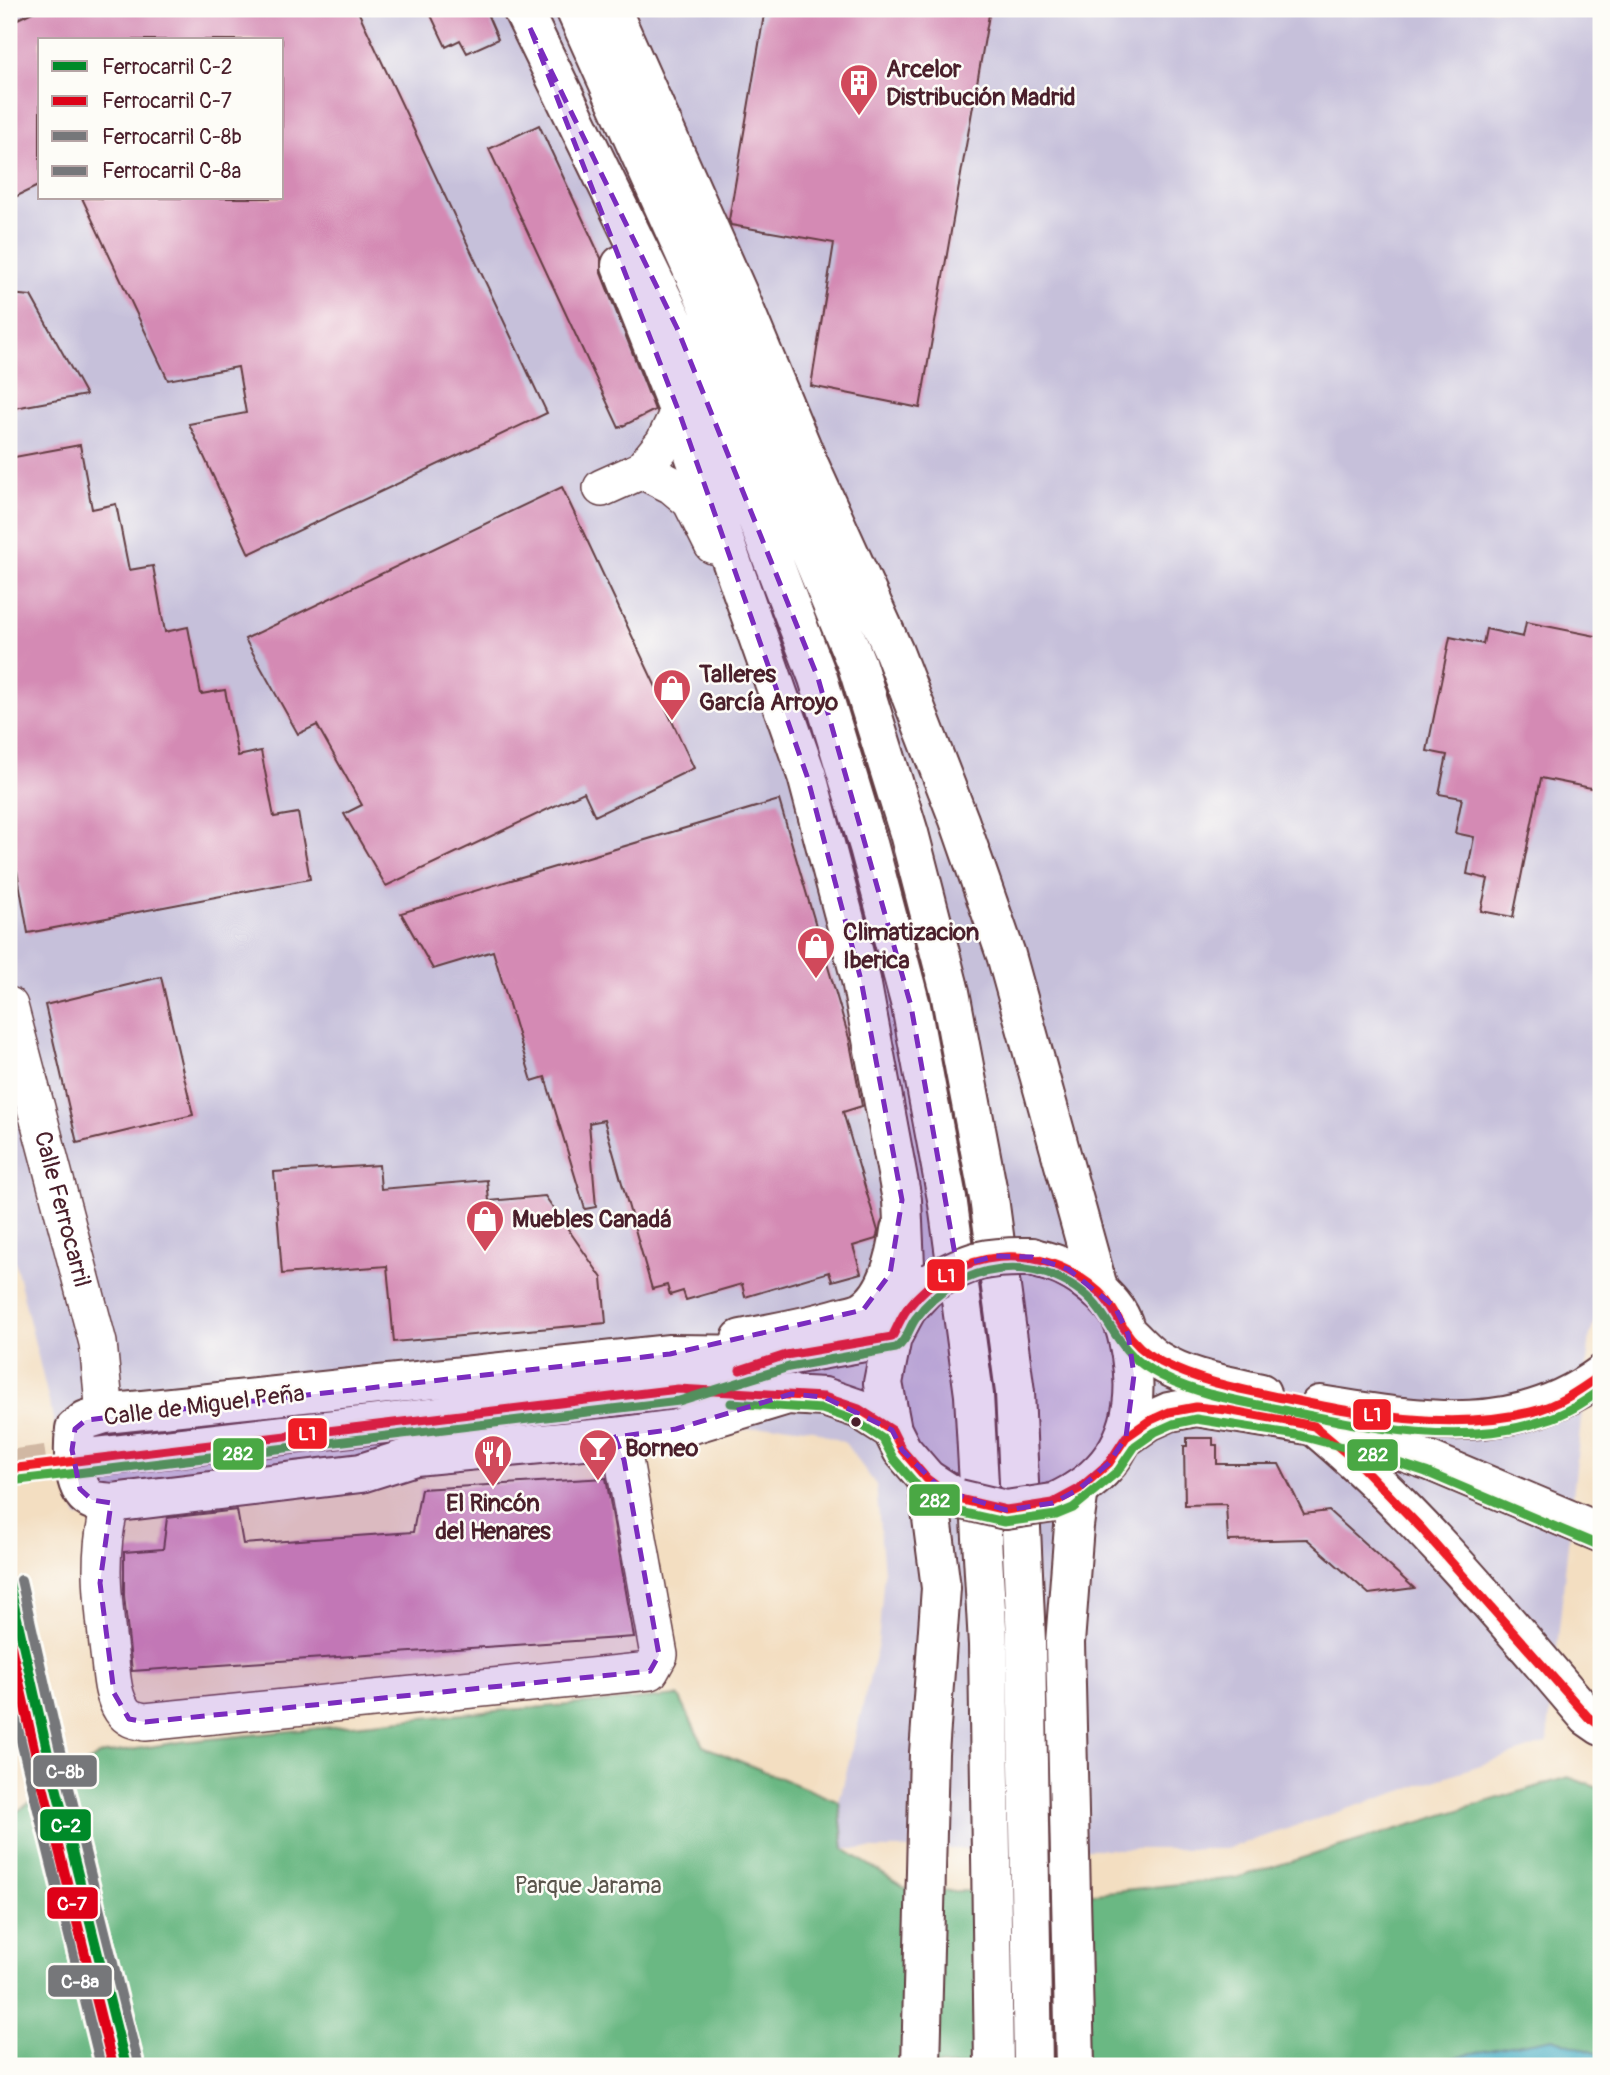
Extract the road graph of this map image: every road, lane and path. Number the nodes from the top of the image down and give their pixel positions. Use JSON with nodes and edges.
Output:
{"nodes":[{"id":1,"x":575,"y":9,"type":"edge"},
{"id":2,"x":611,"y":9,"type":"edge"},
{"id":3,"x":526,"y":18,"type":"edge"},
{"id":4,"x":679,"y":412,"type":"junction"},
{"id":5,"x":642,"y":471,"type":"junction"},
{"id":6,"x":602,"y":488,"type":"dead end"},
{"id":7,"x":746,"y":608,"type":"junction"},
{"id":8,"x":9,"y":1006,"type":"edge"},
{"id":9,"x":902,"y":1200,"type":"junction"},
{"id":10,"x":1098,"y":1291,"type":"junction"},
{"id":11,"x":910,"y":1309,"type":"junction"},
{"id":12,"x":1128,"y":1334,"type":"junction"},
{"id":13,"x":674,"y":1371,"type":"junction"},
{"id":14,"x":1601,"y":1376,"type":"edge"},
{"id":15,"x":791,"y":1394,"type":"junction"},
{"id":16,"x":105,"y":1414,"type":"junction"},
{"id":17,"x":1314,"y":1426,"type":"junction"},
{"id":18,"x":892,"y":1430,"type":"junction"},
{"id":19,"x":615,"y":1437,"type":"junction"},
{"id":20,"x":1126,"y":1437,"type":"junction"},
{"id":21,"x":95,"y":1457,"type":"tunnel mouth"},
{"id":22,"x":927,"y":1479,"type":"junction"},
{"id":23,"x":1066,"y":1496,"type":"junction"},
{"id":24,"x":111,"y":1503,"type":"junction"},
{"id":25,"x":1601,"y":1534,"type":"edge"},
{"id":26,"x":1601,"y":1726,"type":"edge"},
{"id":27,"x":1075,"y":2065,"type":"edge"},
{"id":28,"x":921,"y":2066,"type":"edge"},
{"id":29,"x":994,"y":2066,"type":"edge"},
{"id":30,"x":1033,"y":2066,"type":"edge"}],
"edges":[{"from":1,"to":30,"type":"main road"},
{"from":2,"to":10,"type":"main road"},
{"from":3,"to":4,"type":"main road"},
{"from":3,"to":29,"type":"main road"},
{"from":4,"to":5,"type":"street"},
{"from":4,"to":7,"type":"main road"},
{"from":5,"to":6,"type":"street"},
{"from":5,"to":7,"type":"street"},
{"from":7,"to":9,"type":"main road"},
{"from":8,"to":16,"type":"street","name":"Calle Ferrocarril"},
{"from":9,"to":11,"type":"main road"},
{"from":9,"to":13,"type":"main road"},
{"from":10,"to":11,"type":"main road","bridge":true},
{"from":10,"to":12,"type":"main road"},
{"from":11,"to":13,"type":"main road"},
{"from":11,"to":18,"type":"main road"},
{"from":12,"to":14,"type":"main road"},
{"from":12,"to":20,"type":"main road"},
{"from":13,"to":15,"type":"main road"},
{"from":13,"to":16,"type":"main road","name":"Calle de Miguel Peña"},
{"from":13,"to":21,"type":"main road"},
{"from":15,"to":18,"type":"main road"},
{"from":15,"to":19,"type":"main road"},
{"from":16,"to":24,"type":"main road","name":"Calle de Miguel Peña"},
{"from":17,"to":20,"type":"main road"},
{"from":17,"to":25,"type":"main road"},
{"from":17,"to":26,"type":"main road"},
{"from":18,"to":22,"type":"main road"},
{"from":19,"to":24,"type":"main road"},
{"from":19,"to":24,"type":"street"},
{"from":20,"to":23,"type":"main road"},
{"from":22,"to":23,"type":"main road","bridge":true},
{"from":22,"to":28,"type":"main road"},
{"from":23,"to":27,"type":"main road"}]}
